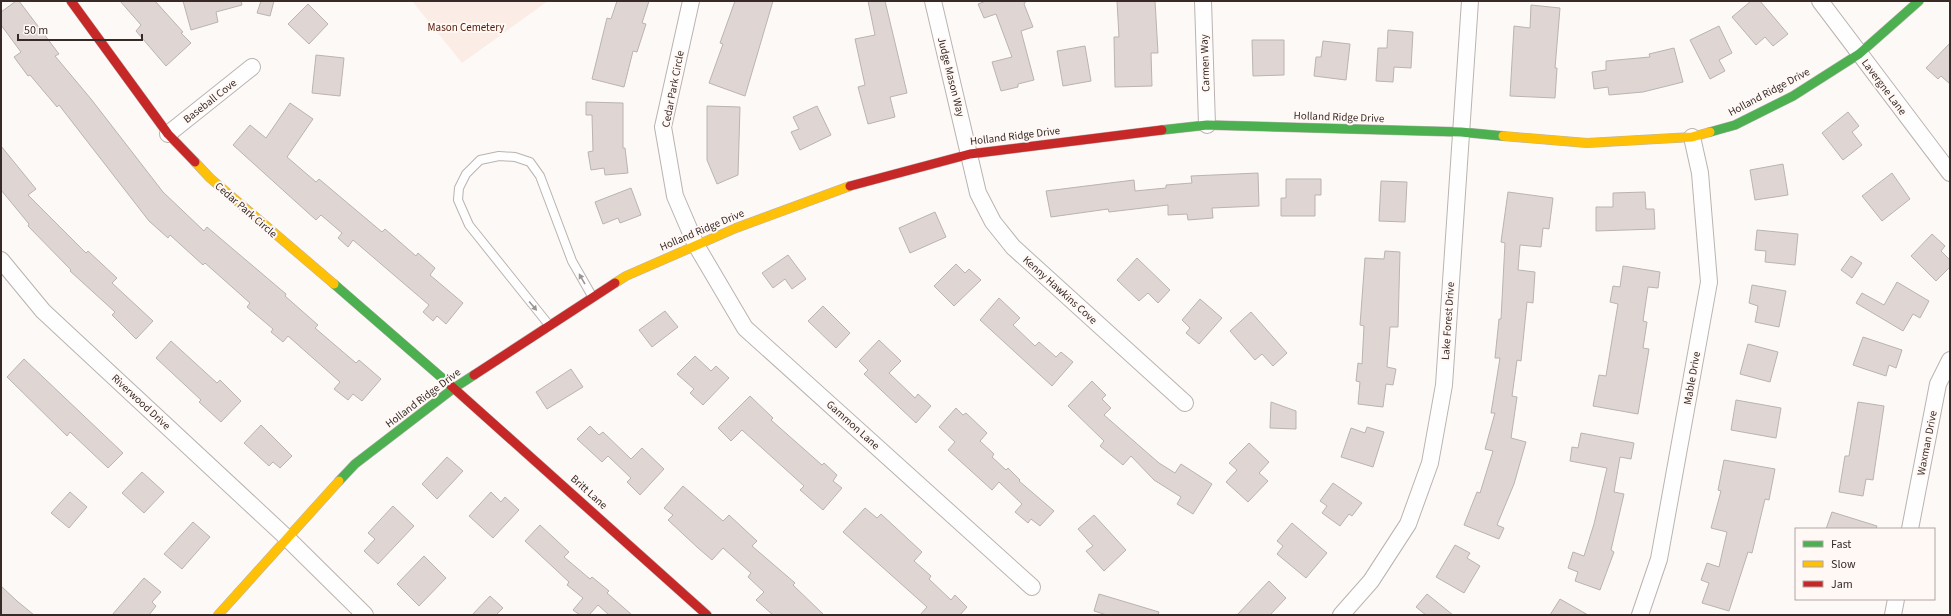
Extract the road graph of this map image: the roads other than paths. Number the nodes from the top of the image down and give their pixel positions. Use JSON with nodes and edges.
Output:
{"nodes":[{"id":1,"x":71,"y":1,"type":"edge"},
{"id":2,"x":690,"y":1,"type":"edge"},
{"id":3,"x":933,"y":1,"type":"edge"},
{"id":4,"x":1203,"y":1,"type":"edge"},
{"id":5,"x":1470,"y":1,"type":"edge"},
{"id":6,"x":1820,"y":1,"type":"edge"},
{"id":7,"x":1919,"y":1,"type":"edge"},
{"id":8,"x":1859,"y":54,"type":"junction"},
{"id":9,"x":252,"y":68,"type":"dead end"},
{"id":10,"x":1207,"y":125,"type":"junction"},
{"id":11,"x":1462,"y":132,"type":"junction"},
{"id":12,"x":168,"y":134,"type":"junction"},
{"id":13,"x":1692,"y":138,"type":"junction"},
{"id":14,"x":970,"y":154,"type":"junction"},
{"id":15,"x":1950,"y":173,"type":"edge"},
{"id":16,"x":696,"y":245,"type":"junction"},
{"id":17,"x":1,"y":260,"type":"edge"},
{"id":18,"x":593,"y":298,"type":"junction"},
{"id":19,"x":550,"y":326,"type":"junction"},
{"id":20,"x":1950,"y":360,"type":"edge"},
{"id":21,"x":454,"y":388,"type":"junction"},
{"id":22,"x":1185,"y":404,"type":"dead end"},
{"id":23,"x":1910,"y":528,"type":"edge"},
{"id":24,"x":287,"y":538,"type":"junction"},
{"id":25,"x":1032,"y":587,"type":"dead end"},
{"id":26,"x":1896,"y":600,"type":"edge"},
{"id":27,"x":218,"y":615,"type":"edge"},
{"id":28,"x":365,"y":615,"type":"edge"},
{"id":29,"x":707,"y":615,"type":"edge"},
{"id":30,"x":1341,"y":615,"type":"edge"},
{"id":31,"x":1640,"y":615,"type":"edge"},
{"id":32,"x":1893,"y":615,"type":"edge"}],
"edges":[{"from":1,"to":12,"type":"street","name":"Cedar Park Circle"},
{"from":2,"to":16,"type":"street","name":"Cedar Park Circle"},
{"from":3,"to":14,"type":"street","name":"Judge Mason Way"},
{"from":4,"to":10,"type":"street","name":"Carmen Way"},
{"from":5,"to":11,"type":"street","name":"Lake Forest Drive"},
{"from":6,"to":8,"type":"street","name":"Lavergne Lane"},
{"from":7,"to":8,"type":"street","name":"Holland Ridge Drive"},
{"from":8,"to":13,"type":"street","name":"Holland Ridge Drive"},
{"from":8,"to":15,"type":"street","name":"Lavergne Lane"},
{"from":9,"to":12,"type":"street","name":"Baseball Cove"},
{"from":10,"to":11,"type":"street","name":"Holland Ridge Drive"},
{"from":10,"to":14,"type":"street","name":"Holland Ridge Drive"},
{"from":11,"to":13,"type":"street","name":"Holland Ridge Drive"},
{"from":11,"to":30,"type":"street","name":"Lake Forest Drive"},
{"from":12,"to":21,"type":"street","name":"Cedar Park Circle"},
{"from":13,"to":31,"type":"street","name":"Mable Drive"},
{"from":14,"to":16,"type":"street","name":"Holland Ridge Drive"},
{"from":14,"to":22,"type":"street","name":"Kenny Hawkins Cove"},
{"from":16,"to":18,"type":"street","name":"Holland Ridge Drive"},
{"from":16,"to":25,"type":"street","name":"Gammon Lane"},
{"from":17,"to":24,"type":"street","name":"Riverwood Drive"},
{"from":18,"to":19,"type":"street","name":"Holland Ridge Drive"},
{"from":18,"to":19,"type":"lane","one_way":true},
{"from":19,"to":21,"type":"street","name":"Holland Ridge Drive"},
{"from":20,"to":23,"type":"street","name":"Waxman Drive"},
{"from":21,"to":24,"type":"street","name":"Holland Ridge Drive"},
{"from":21,"to":29,"type":"street","name":"Britt Lane"},
{"from":24,"to":27,"type":"street","name":"Holland Ridge Drive"},
{"from":24,"to":28,"type":"street","name":"Riverwood Drive"},
{"from":26,"to":32,"type":"street"}]}
